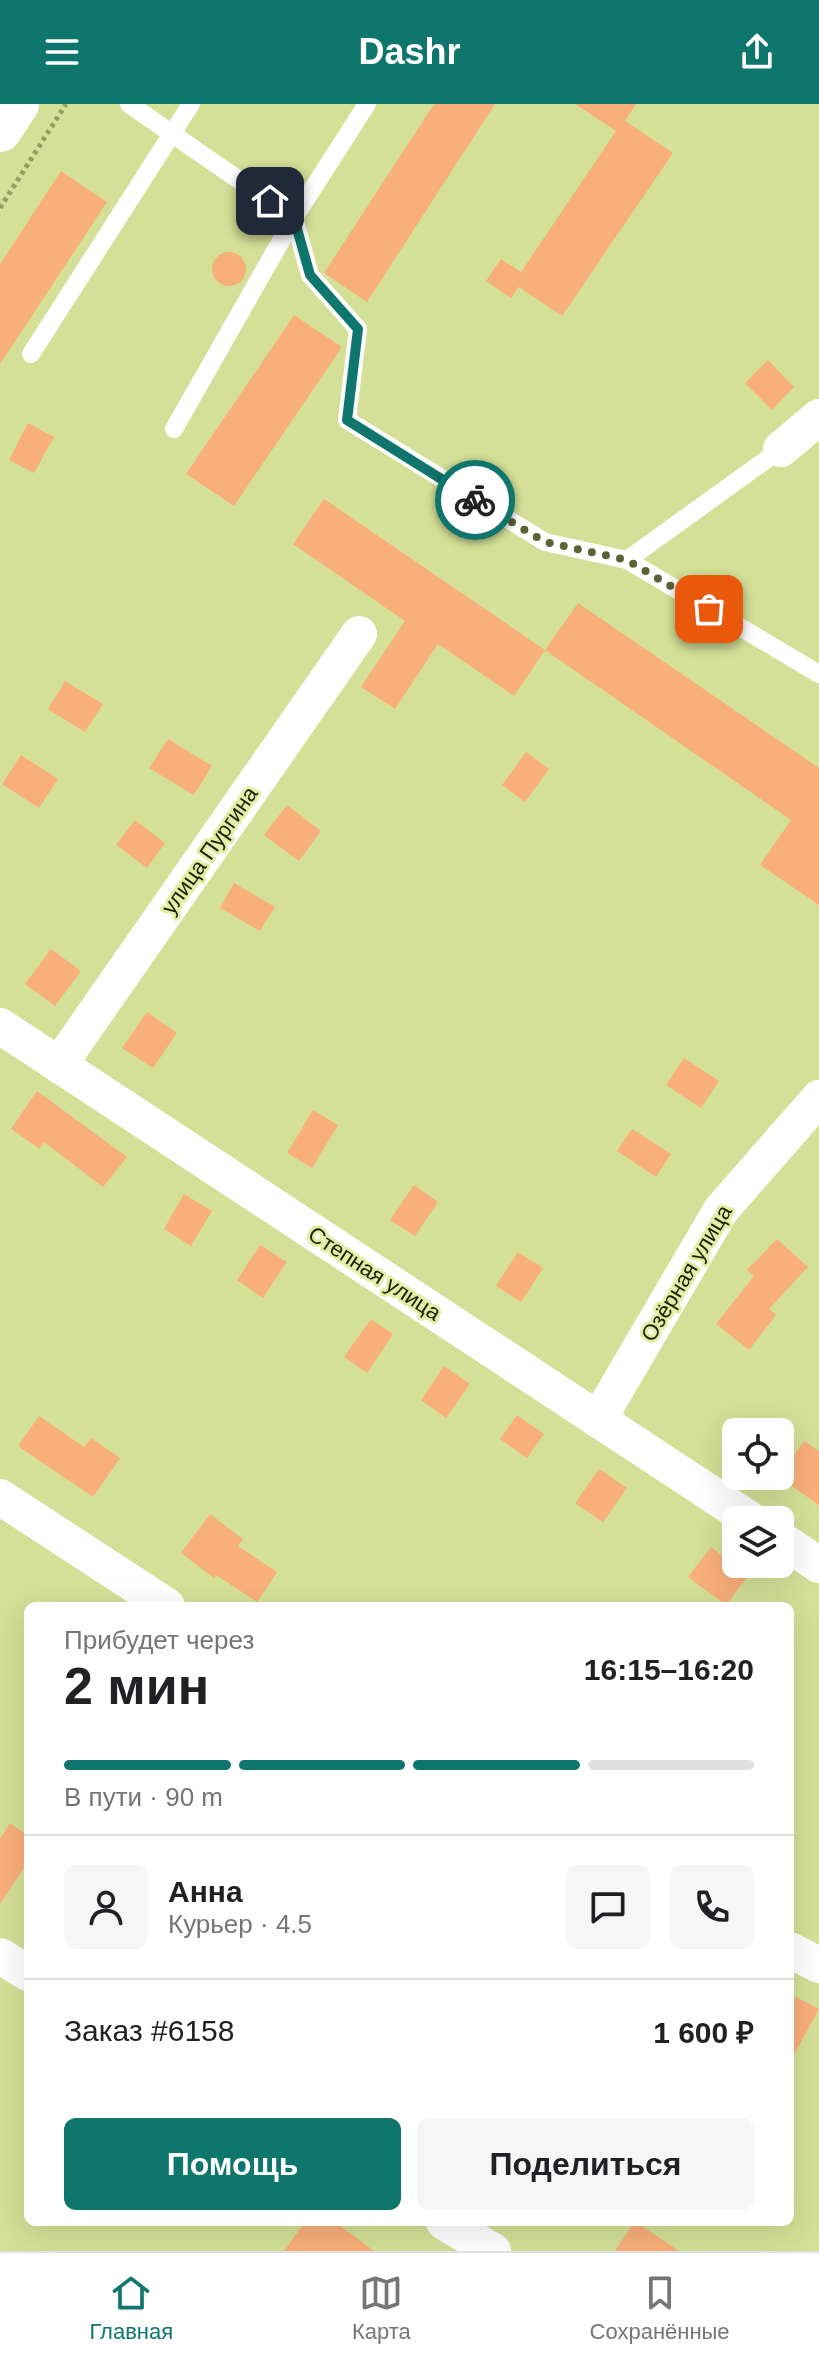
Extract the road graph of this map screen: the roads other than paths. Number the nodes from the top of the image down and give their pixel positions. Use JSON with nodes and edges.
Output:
{"nodes":[{"id":1,"x":17,"y":104,"type":"edge"},
{"id":2,"x":129,"y":104,"type":"edge"},
{"id":3,"x":191,"y":104,"type":"edge"},
{"id":4,"x":367,"y":104,"type":"edge"},
{"id":5,"x":0,"y":130,"type":"edge"},
{"id":6,"x":171,"y":133,"type":"junction"},
{"id":7,"x":294,"y":218,"type":"junction"},
{"id":8,"x":31,"y":354,"type":"dead end"},
{"id":9,"x":819,"y":417,"type":"edge"},
{"id":10,"x":174,"y":429,"type":"dead end"},
{"id":11,"x":781,"y":449,"type":"joint"},
{"id":12,"x":627,"y":560,"type":"junction"},
{"id":13,"x":359,"y":634,"type":"dead end"},
{"id":14,"x":819,"y":674,"type":"edge"},
{"id":15,"x":0,"y":1026,"type":"edge"},
{"id":16,"x":59,"y":1065,"type":"junction"},
{"id":17,"x":819,"y":1098,"type":"edge"},
{"id":18,"x":598,"y":1420,"type":"junction"},
{"id":19,"x":0,"y":1497,"type":"edge"},
{"id":20,"x":730,"y":1506,"type":"edge"},
{"id":21,"x":794,"y":1548,"type":"edge"},
{"id":22,"x":819,"y":1565,"type":"edge"},
{"id":23,"x":161,"y":1602,"type":"edge"},
{"id":24,"x":794,"y":1952,"type":"edge"},
{"id":25,"x":0,"y":1956,"type":"edge"},
{"id":26,"x":819,"y":1965,"type":"edge"},
{"id":27,"x":24,"y":1971,"type":"edge"},
{"id":28,"x":451,"y":2226,"type":"edge"},
{"id":29,"x":493,"y":2251,"type":"edge"}],
"edges":[{"from":1,"to":5,"type":"street"},
{"from":2,"to":6,"type":"lane"},
{"from":3,"to":6,"type":"lane"},
{"from":4,"to":7,"type":"lane"},
{"from":6,"to":7,"type":"lane"},
{"from":6,"to":8,"type":"lane"},
{"from":7,"to":10,"type":"lane"},
{"from":7,"to":12,"type":"lane"},
{"from":9,"to":11,"type":"street"},
{"from":11,"to":12,"type":"lane"},
{"from":12,"to":14,"type":"lane"},
{"from":13,"to":16,"type":"street","name":"улица Пургина"},
{"from":15,"to":16,"type":"street","name":"Степная улица"},
{"from":16,"to":18,"type":"street","name":"Степная улица"},
{"from":17,"to":18,"type":"street","name":"Озёрная улица"},
{"from":18,"to":20,"type":"street","name":"Степная улица"},
{"from":19,"to":23,"type":"street"},
{"from":21,"to":22,"type":"street"},
{"from":24,"to":26,"type":"street"},
{"from":25,"to":27,"type":"street"},
{"from":28,"to":29,"type":"street"}]}
